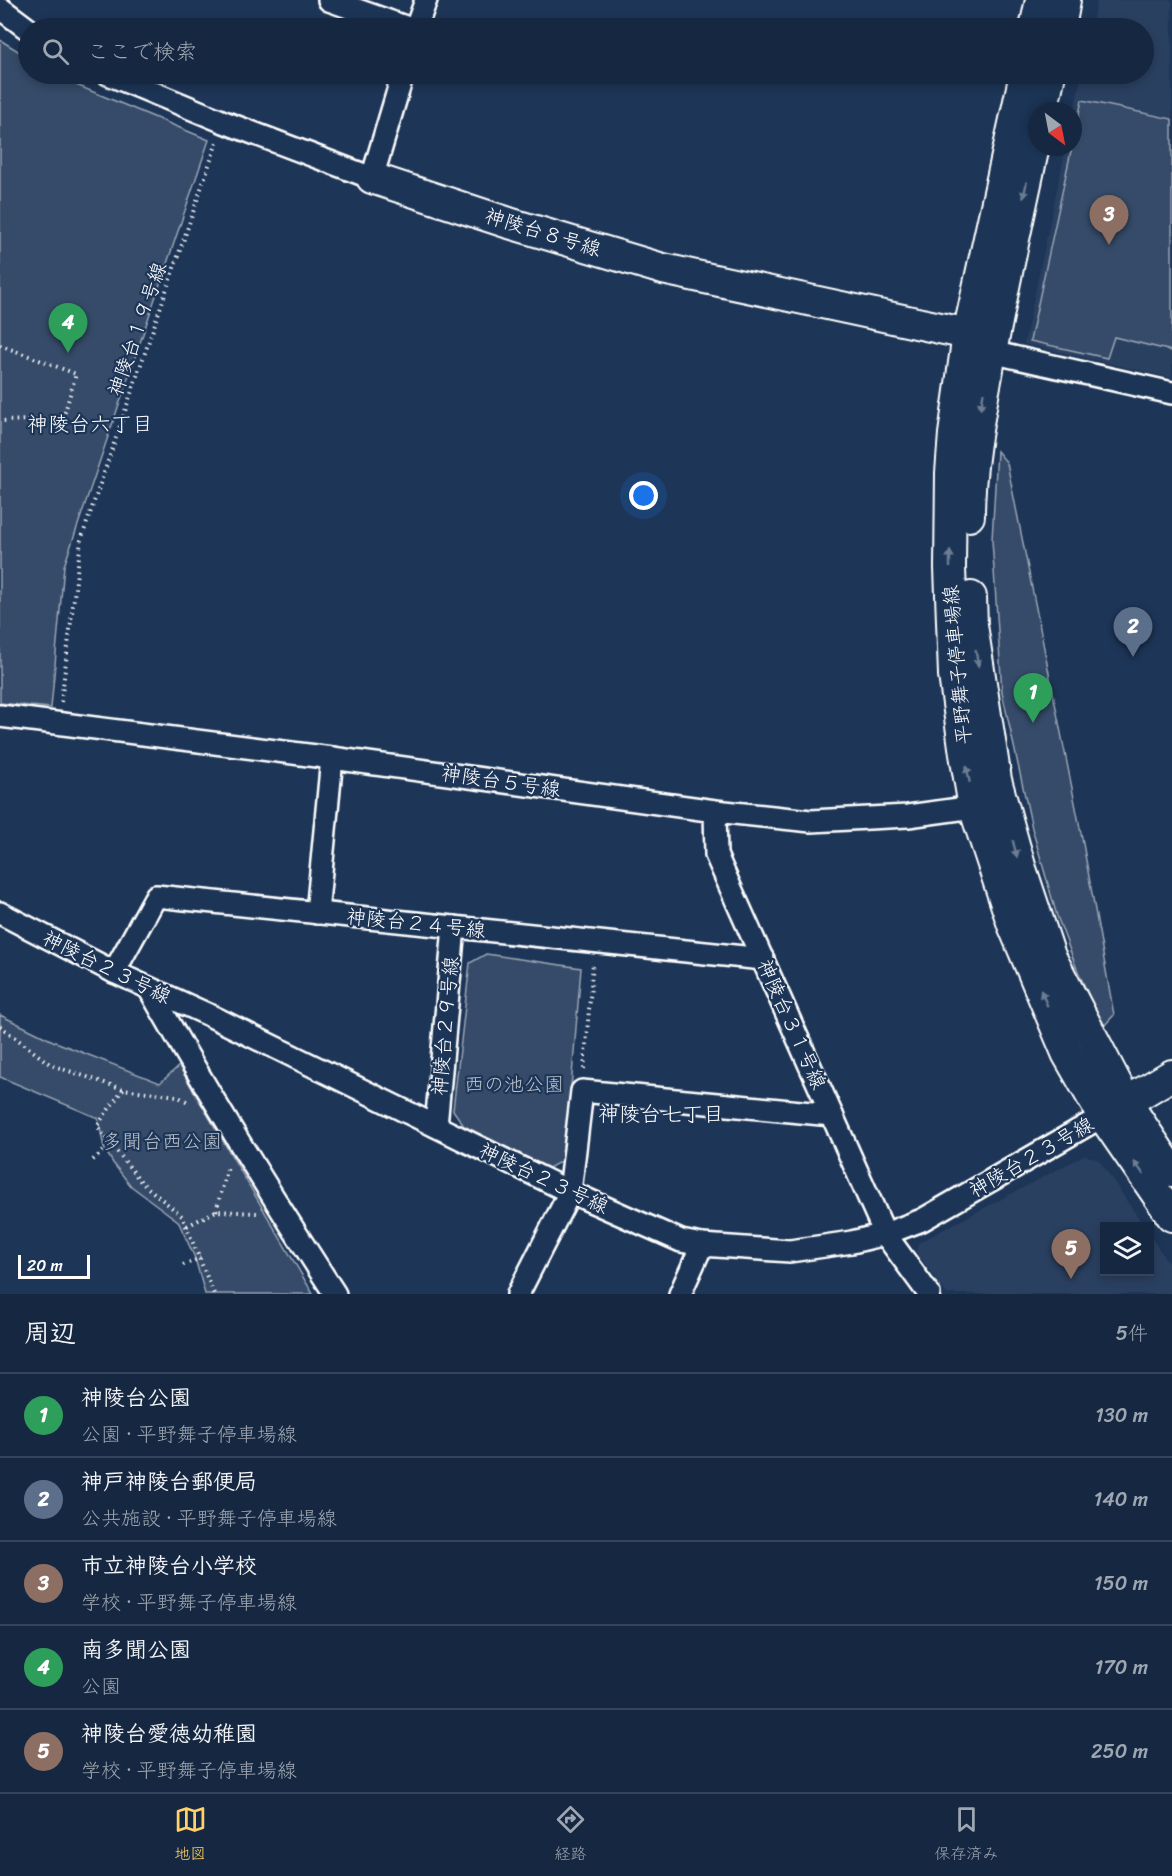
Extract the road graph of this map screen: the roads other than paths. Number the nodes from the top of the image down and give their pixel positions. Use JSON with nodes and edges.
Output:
{"nodes":[{"id":1,"x":329,"y":0,"type":"edge"},
{"id":2,"x":426,"y":0,"type":"edge"},
{"id":3,"x":1041,"y":0,"type":"edge"},
{"id":4,"x":1065,"y":0,"type":"edge"},
{"id":5,"x":0,"y":8,"type":"edge"},
{"id":6,"x":380,"y":18,"type":"edge"},
{"id":7,"x":420,"y":18,"type":"edge"},
{"id":8,"x":1037,"y":18,"type":"edge"},
{"id":9,"x":1061,"y":18,"type":"edge"},
{"id":10,"x":18,"y":22,"type":"edge"},
{"id":11,"x":132,"y":84,"type":"edge"},
{"id":12,"x":400,"y":84,"type":"edge"},
{"id":13,"x":1023,"y":84,"type":"edge"},
{"id":14,"x":1048,"y":84,"type":"edge"},
{"id":15,"x":1044,"y":102,"type":"edge"},
{"id":16,"x":1031,"y":156,"type":"edge"},
{"id":17,"x":372,"y":178,"type":"junction"},
{"id":18,"x":984,"y":341,"type":"junction"},
{"id":19,"x":1172,"y":393,"type":"edge"},
{"id":20,"x":0,"y":716,"type":"edge"},
{"id":21,"x":332,"y":758,"type":"junction"},
{"id":22,"x":988,"y":802,"type":"junction"},
{"id":23,"x":715,"y":811,"type":"junction"},
{"id":24,"x":0,"y":913,"type":"edge"},
{"id":25,"x":317,"y":913,"type":"junction"},
{"id":26,"x":454,"y":927,"type":"junction"},
{"id":27,"x":763,"y":959,"type":"junction"},
{"id":28,"x":114,"y":972,"type":"junction"},
{"id":29,"x":150,"y":990,"type":"junction"},
{"id":30,"x":1172,"y":1075,"type":"edge"},
{"id":31,"x":1114,"y":1109,"type":"junction"},
{"id":32,"x":832,"y":1115,"type":"junction"},
{"id":33,"x":436,"y":1126,"type":"junction"},
{"id":34,"x":1172,"y":1171,"type":"edge"},
{"id":35,"x":570,"y":1192,"type":"junction"},
{"id":36,"x":1172,"y":1216,"type":"edge"},
{"id":37,"x":885,"y":1234,"type":"junction"},
{"id":38,"x":702,"y":1245,"type":"junction"},
{"id":39,"x":335,"y":1294,"type":"edge"},
{"id":40,"x":518,"y":1294,"type":"edge"},
{"id":41,"x":680,"y":1294,"type":"edge"},
{"id":42,"x":929,"y":1294,"type":"edge"}],
"edges":[{"from":1,"to":6,"type":"street"},
{"from":2,"to":7,"type":"street"},
{"from":3,"to":8,"type":"main road"},
{"from":4,"to":9,"type":"main road"},
{"from":5,"to":10,"type":"street"},
{"from":11,"to":17,"type":"street","name":"神陵台８号線"},
{"from":12,"to":17,"type":"street"},
{"from":13,"to":18,"type":"main road","name":"平野舞子停車場線"},
{"from":14,"to":15,"type":"main road"},
{"from":16,"to":18,"type":"main road","name":"平野舞子停車場線","one_way":true},
{"from":17,"to":18,"type":"main road","name":"神陵台８号線"},
{"from":18,"to":19,"type":"street"},
{"from":18,"to":22,"type":"main road","name":"平野舞子停車場線"},
{"from":20,"to":21,"type":"street","name":"神陵台５号線"},
{"from":21,"to":23,"type":"street","name":"神陵台５号線"},
{"from":21,"to":25,"type":"street"},
{"from":22,"to":23,"type":"street","name":"神陵台５号線"},
{"from":22,"to":31,"type":"main road","name":"平野舞子停車場線"},
{"from":23,"to":27,"type":"street","name":"神陵台３１号線"},
{"from":24,"to":28,"type":"street","name":"神陵台２３号線"},
{"from":25,"to":26,"type":"street","name":"神陵台２４号線"},
{"from":25,"to":28,"type":"street","name":"神陵台２４号線"},
{"from":26,"to":27,"type":"street","name":"神陵台２４号線"},
{"from":26,"to":33,"type":"street","name":"神陵台２９号線"},
{"from":27,"to":32,"type":"street","name":"神陵台３１号線"},
{"from":28,"to":29,"type":"street","name":"神陵台２３号線"},
{"from":29,"to":33,"type":"street","name":"神陵台２３号線"},
{"from":29,"to":39,"type":"street"},
{"from":30,"to":31,"type":"main road"},
{"from":31,"to":34,"type":"main road","name":"平野舞子停車場線"},
{"from":36,"to":31,"type":"main road","name":"平野舞子停車場線","one_way":true},
{"from":31,"to":37,"type":"street","name":"神陵台２３号線"},
{"from":32,"to":35,"type":"street"},
{"from":32,"to":37,"type":"street","name":"神陵台３１号線"},
{"from":33,"to":35,"type":"street","name":"神陵台２３号線"},
{"from":35,"to":38,"type":"street","name":"神陵台２３号線"},
{"from":35,"to":40,"type":"street"},
{"from":37,"to":38,"type":"street","name":"神陵台２３号線"},
{"from":37,"to":42,"type":"street","name":"神陵台３１号線"},
{"from":38,"to":41,"type":"street"}]}
